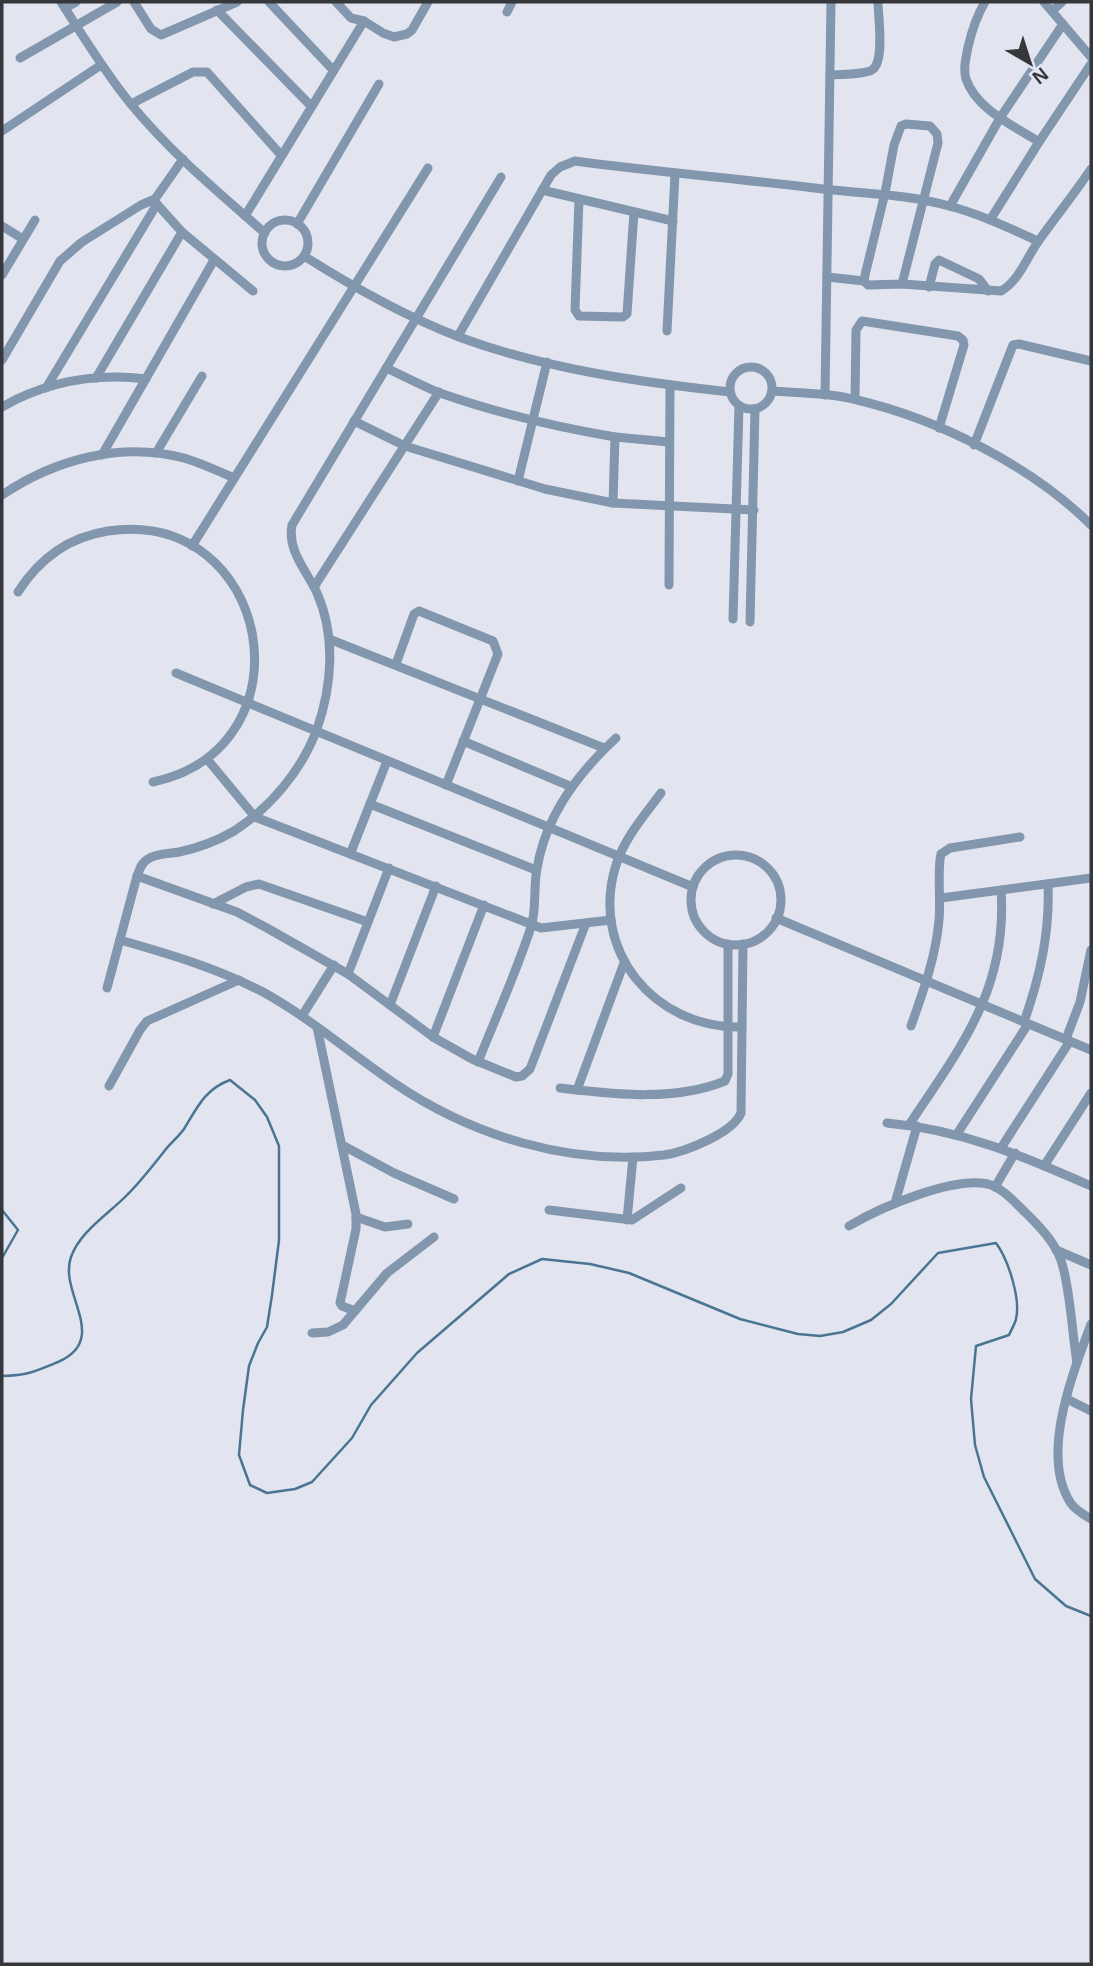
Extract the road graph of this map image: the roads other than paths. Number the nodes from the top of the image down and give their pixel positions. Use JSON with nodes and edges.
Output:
{"nodes":[{"id":1,"x":76,"y":2,"type":"edge"},
{"id":2,"x":117,"y":2,"type":"edge"},
{"id":3,"x":134,"y":2,"type":"edge"},
{"id":4,"x":237,"y":2,"type":"edge"},
{"id":5,"x":269,"y":2,"type":"edge"},
{"id":6,"x":336,"y":2,"type":"edge"},
{"id":7,"x":428,"y":2,"type":"edge"},
{"id":8,"x":512,"y":2,"type":"edge"},
{"id":9,"x":831,"y":2,"type":"edge"},
{"id":10,"x":878,"y":2,"type":"edge"},
{"id":11,"x":985,"y":2,"type":"edge"},
{"id":12,"x":1044,"y":2,"type":"edge"},
{"id":13,"x":1062,"y":2,"type":"edge"},
{"id":14,"x":63,"y":5,"type":"edge"},
{"id":15,"x":217,"y":10,"type":"junction"},
{"id":16,"x":1052,"y":11,"type":"junction"},
{"id":17,"x":507,"y":12,"type":"dead end"},
{"id":18,"x":365,"y":21,"type":"junction"},
{"id":19,"x":1063,"y":24,"type":"junction"},
{"id":20,"x":76,"y":26,"type":"junction"},
{"id":21,"x":1091,"y":57,"type":"edge"},
{"id":22,"x":20,"y":58,"type":"dead end"},
{"id":23,"x":1091,"y":64,"type":"edge"},
{"id":24,"x":101,"y":65,"type":"junction"},
{"id":25,"x":333,"y":70,"type":"junction"},
{"id":26,"x":830,"y":75,"type":"junction"},
{"id":27,"x":379,"y":84,"type":"dead end"},
{"id":28,"x":131,"y":104,"type":"junction"},
{"id":29,"x":310,"y":106,"type":"junction"},
{"id":30,"x":1000,"y":118,"type":"junction"},
{"id":31,"x":2,"y":131,"type":"edge"},
{"id":32,"x":1039,"y":142,"type":"junction"},
{"id":33,"x":281,"y":155,"type":"junction"},
{"id":34,"x":183,"y":159,"type":"junction"},
{"id":35,"x":428,"y":168,"type":"dead end"},
{"id":36,"x":1091,"y":169,"type":"edge"},
{"id":37,"x":675,"y":174,"type":"junction"},
{"id":38,"x":500,"y":177,"type":"dead end"},
{"id":39,"x":827,"y":189,"type":"junction"},
{"id":40,"x":542,"y":190,"type":"junction"},
{"id":41,"x":885,"y":193,"type":"junction"},
{"id":42,"x":579,"y":198,"type":"junction"},
{"id":43,"x":924,"y":200,"type":"junction"},
{"id":44,"x":155,"y":202,"type":"junction"},
{"id":45,"x":950,"y":206,"type":"junction"},
{"id":46,"x":634,"y":212,"type":"junction"},
{"id":47,"x":245,"y":216,"type":"junction"},
{"id":48,"x":35,"y":220,"type":"dead end"},
{"id":49,"x":990,"y":220,"type":"junction"},
{"id":50,"x":673,"y":221,"type":"junction"},
{"id":51,"x":297,"y":225,"type":"junction"},
{"id":52,"x":2,"y":226,"type":"edge"},
{"id":53,"x":183,"y":232,"type":"junction"},
{"id":54,"x":265,"y":233,"type":"junction"},
{"id":55,"x":23,"y":239,"type":"junction"},
{"id":56,"x":1038,"y":241,"type":"junction"},
{"id":57,"x":304,"y":256,"type":"junction"},
{"id":58,"x":214,"y":260,"type":"junction"},
{"id":59,"x":2,"y":275,"type":"edge"},
{"id":60,"x":827,"y":277,"type":"junction"},
{"id":61,"x":864,"y":281,"type":"junction"},
{"id":62,"x":902,"y":284,"type":"junction"},
{"id":63,"x":354,"y":287,"type":"junction"},
{"id":64,"x":929,"y":287,"type":"junction"},
{"id":65,"x":253,"y":291,"type":"dead end"},
{"id":66,"x":988,"y":291,"type":"junction"},
{"id":67,"x":415,"y":318,"type":"junction"},
{"id":68,"x":667,"y":331,"type":"dead end"},
{"id":69,"x":458,"y":336,"type":"junction"},
{"id":70,"x":2,"y":360,"type":"edge"},
{"id":71,"x":1091,"y":361,"type":"edge"},
{"id":72,"x":547,"y":362,"type":"junction"},
{"id":73,"x":386,"y":368,"type":"junction"},
{"id":74,"x":202,"y":376,"type":"dead end"},
{"id":75,"x":96,"y":378,"type":"junction"},
{"id":76,"x":146,"y":379,"type":"junction"},
{"id":77,"x":670,"y":385,"type":"junction"},
{"id":78,"x":46,"y":388,"type":"junction"},
{"id":79,"x":730,"y":391,"type":"junction"},
{"id":80,"x":772,"y":391,"type":"junction"},
{"id":81,"x":439,"y":393,"type":"junction"},
{"id":82,"x":825,"y":396,"type":"junction"},
{"id":83,"x":855,"y":399,"type":"junction"},
{"id":84,"x":739,"y":406,"type":"junction"},
{"id":85,"x":2,"y":407,"type":"edge"},
{"id":86,"x":755,"y":409,"type":"junction"},
{"id":87,"x":533,"y":420,"type":"junction"},
{"id":88,"x":354,"y":421,"type":"junction"},
{"id":89,"x":939,"y":428,"type":"junction"},
{"id":90,"x":615,"y":437,"type":"junction"},
{"id":91,"x":669,"y":442,"type":"junction"},
{"id":92,"x":974,"y":444,"type":"junction"},
{"id":93,"x":405,"y":446,"type":"junction"},
{"id":94,"x":156,"y":453,"type":"junction"},
{"id":95,"x":102,"y":455,"type":"junction"},
{"id":96,"x":234,"y":478,"type":"junction"},
{"id":97,"x":518,"y":481,"type":"junction"},
{"id":98,"x":2,"y":495,"type":"edge"},
{"id":99,"x":613,"y":503,"type":"junction"},
{"id":100,"x":668,"y":506,"type":"junction"},
{"id":101,"x":738,"y":509,"type":"junction"},
{"id":102,"x":754,"y":510,"type":"junction"},
{"id":103,"x":1091,"y":525,"type":"edge"},
{"id":104,"x":192,"y":546,"type":"junction"},
{"id":105,"x":669,"y":585,"type":"dead end"},
{"id":106,"x":314,"y":587,"type":"junction"},
{"id":107,"x":18,"y":592,"type":"dead end"},
{"id":108,"x":733,"y":620,"type":"dead end"},
{"id":109,"x":750,"y":622,"type":"dead end"},
{"id":110,"x":329,"y":639,"type":"junction"},
{"id":111,"x":396,"y":664,"type":"junction"},
{"id":112,"x":176,"y":673,"type":"dead end"},
{"id":113,"x":480,"y":698,"type":"junction"},
{"id":114,"x":247,"y":702,"type":"junction"},
{"id":115,"x":316,"y":731,"type":"junction"},
{"id":116,"x":615,"y":738,"type":"dead end"},
{"id":117,"x":463,"y":741,"type":"junction"},
{"id":118,"x":604,"y":748,"type":"junction"},
{"id":119,"x":206,"y":759,"type":"junction"},
{"id":120,"x":387,"y":761,"type":"junction"},
{"id":121,"x":153,"y":782,"type":"dead end"},
{"id":122,"x":446,"y":785,"type":"junction"},
{"id":123,"x":572,"y":787,"type":"junction"},
{"id":124,"x":661,"y":793,"type":"dead end"},
{"id":125,"x":370,"y":804,"type":"junction"},
{"id":126,"x":255,"y":817,"type":"junction"},
{"id":127,"x":549,"y":828,"type":"junction"},
{"id":128,"x":1020,"y":837,"type":"dead end"},
{"id":129,"x":351,"y":852,"type":"junction"},
{"id":130,"x":619,"y":857,"type":"junction"},
{"id":131,"x":389,"y":868,"type":"junction"},
{"id":132,"x":536,"y":870,"type":"junction"},
{"id":133,"x":137,"y":876,"type":"junction"},
{"id":134,"x":1091,"y":878,"type":"edge"},
{"id":135,"x":1048,"y":884,"type":"junction"},
{"id":136,"x":436,"y":886,"type":"junction"},
{"id":137,"x":693,"y":887,"type":"junction"},
{"id":138,"x":1001,"y":890,"type":"junction"},
{"id":139,"x":942,"y":898,"type":"junction"},
{"id":140,"x":213,"y":904,"type":"junction"},
{"id":141,"x":484,"y":905,"type":"junction"},
{"id":142,"x":776,"y":918,"type":"junction"},
{"id":143,"x":611,"y":920,"type":"junction"},
{"id":144,"x":368,"y":922,"type":"junction"},
{"id":145,"x":586,"y":923,"type":"junction"},
{"id":146,"x":532,"y":925,"type":"junction"},
{"id":147,"x":120,"y":940,"type":"junction"},
{"id":148,"x":728,"y":944,"type":"junction"},
{"id":149,"x":743,"y":944,"type":"junction"},
{"id":150,"x":1091,"y":950,"type":"edge"},
{"id":151,"x":624,"y":963,"type":"junction"},
{"id":152,"x":334,"y":965,"type":"junction"},
{"id":153,"x":348,"y":974,"type":"junction"},
{"id":154,"x":239,"y":980,"type":"junction"},
{"id":155,"x":926,"y":982,"type":"junction"},
{"id":156,"x":107,"y":988,"type":"dead end"},
{"id":157,"x":390,"y":1005,"type":"junction"},
{"id":158,"x":983,"y":1005,"type":"junction"},
{"id":159,"x":302,"y":1016,"type":"junction"},
{"id":160,"x":1026,"y":1023,"type":"junction"},
{"id":161,"x":911,"y":1026,"type":"dead end"},
{"id":162,"x":317,"y":1027,"type":"junction"},
{"id":163,"x":728,"y":1027,"type":"junction"},
{"id":164,"x":742,"y":1027,"type":"junction"},
{"id":165,"x":433,"y":1037,"type":"junction"},
{"id":166,"x":1068,"y":1040,"type":"junction"},
{"id":167,"x":1090,"y":1046,"type":"edge"},
{"id":168,"x":478,"y":1062,"type":"junction"},
{"id":169,"x":108,"y":1086,"type":"dead end"},
{"id":170,"x":559,"y":1088,"type":"dead end"},
{"id":171,"x":577,"y":1090,"type":"junction"},
{"id":172,"x":1091,"y":1093,"type":"edge"},
{"id":173,"x":887,"y":1123,"type":"dead end"},
{"id":174,"x":913,"y":1126,"type":"junction"},
{"id":175,"x":957,"y":1134,"type":"junction"},
{"id":176,"x":342,"y":1145,"type":"junction"},
{"id":177,"x":1001,"y":1148,"type":"junction"},
{"id":178,"x":1015,"y":1153,"type":"junction"},
{"id":179,"x":633,"y":1157,"type":"junction"},
{"id":180,"x":1044,"y":1166,"type":"junction"},
{"id":181,"x":1090,"y":1183,"type":"edge"},
{"id":182,"x":995,"y":1187,"type":"junction"},
{"id":183,"x":681,"y":1188,"type":"dead end"},
{"id":184,"x":454,"y":1199,"type":"dead end"},
{"id":185,"x":895,"y":1203,"type":"junction"},
{"id":186,"x":548,"y":1210,"type":"dead end"},
{"id":187,"x":356,"y":1217,"type":"junction"},
{"id":188,"x":627,"y":1220,"type":"junction"},
{"id":189,"x":408,"y":1224,"type":"dead end"},
{"id":190,"x":849,"y":1226,"type":"dead end"},
{"id":191,"x":434,"y":1237,"type":"dead end"},
{"id":192,"x":1056,"y":1251,"type":"junction"},
{"id":193,"x":1091,"y":1265,"type":"edge"},
{"id":194,"x":355,"y":1311,"type":"junction"},
{"id":195,"x":1091,"y":1324,"type":"edge"},
{"id":196,"x":312,"y":1333,"type":"dead end"},
{"id":197,"x":1089,"y":1336,"type":"edge"},
{"id":198,"x":1077,"y":1363,"type":"junction"},
{"id":199,"x":1067,"y":1399,"type":"junction"},
{"id":200,"x":1091,"y":1411,"type":"edge"},
{"id":201,"x":1091,"y":1519,"type":"edge"}],
"edges":[{"from":1,"to":14,"type":"street"},
{"from":2,"to":20,"type":"street"},
{"from":3,"to":15,"type":"street"},
{"from":4,"to":15,"type":"street"},
{"from":5,"to":25,"type":"street"},
{"from":6,"to":18,"type":"street"},
{"from":7,"to":18,"type":"street"},
{"from":8,"to":17,"type":"street"},
{"from":9,"to":26,"type":"street"},
{"from":10,"to":26,"type":"street"},
{"from":11,"to":30,"type":"street"},
{"from":12,"to":16,"type":"street"},
{"from":13,"to":16,"type":"street"},
{"from":14,"to":20,"type":"street"},
{"from":15,"to":29,"type":"street"},
{"from":16,"to":19,"type":"street"},
{"from":18,"to":25,"type":"street"},
{"from":19,"to":21,"type":"street"},
{"from":19,"to":30,"type":"street"},
{"from":20,"to":22,"type":"street"},
{"from":20,"to":24,"type":"street"},
{"from":23,"to":32,"type":"street"},
{"from":24,"to":28,"type":"street"},
{"from":24,"to":31,"type":"street"},
{"from":25,"to":29,"type":"street"},
{"from":26,"to":39,"type":"street"},
{"from":27,"to":51,"type":"street"},
{"from":28,"to":33,"type":"street"},
{"from":28,"to":34,"type":"street"},
{"from":29,"to":33,"type":"street"},
{"from":30,"to":32,"type":"street"},
{"from":30,"to":45,"type":"street"},
{"from":32,"to":49,"type":"street"},
{"from":33,"to":47,"type":"street"},
{"from":34,"to":44,"type":"street"},
{"from":34,"to":47,"type":"street"},
{"from":35,"to":63,"type":"street"},
{"from":36,"to":56,"type":"street"},
{"from":37,"to":39,"type":"street"},
{"from":37,"to":40,"type":"street"},
{"from":37,"to":50,"type":"street"},
{"from":38,"to":67,"type":"street"},
{"from":39,"to":41,"type":"street"},
{"from":39,"to":60,"type":"street"},
{"from":40,"to":42,"type":"street"},
{"from":40,"to":69,"type":"street"},
{"from":41,"to":43,"type":"street"},
{"from":41,"to":43,"type":"street"},
{"from":41,"to":61,"type":"street"},
{"from":42,"to":46,"type":"street"},
{"from":42,"to":46,"type":"street"},
{"from":43,"to":45,"type":"street"},
{"from":43,"to":62,"type":"street"},
{"from":44,"to":53,"type":"street"},
{"from":44,"to":70,"type":"street"},
{"from":44,"to":78,"type":"street"},
{"from":45,"to":49,"type":"street"},
{"from":46,"to":50,"type":"street"},
{"from":47,"to":54,"type":"street"},
{"from":48,"to":55,"type":"street"},
{"from":49,"to":56,"type":"street"},
{"from":50,"to":68,"type":"street"},
{"from":51,"to":54,"type":"street"},
{"from":51,"to":57,"type":"street"},
{"from":52,"to":55,"type":"street"},
{"from":53,"to":58,"type":"street"},
{"from":53,"to":75,"type":"street"},
{"from":54,"to":57,"type":"street"},
{"from":55,"to":59,"type":"street"},
{"from":56,"to":66,"type":"street"},
{"from":57,"to":63,"type":"street"},
{"from":58,"to":65,"type":"street"},
{"from":58,"to":76,"type":"street"},
{"from":60,"to":61,"type":"street"},
{"from":60,"to":82,"type":"street"},
{"from":61,"to":62,"type":"street"},
{"from":62,"to":64,"type":"street"},
{"from":63,"to":67,"type":"street"},
{"from":63,"to":96,"type":"street"},
{"from":64,"to":66,"type":"street"},
{"from":64,"to":66,"type":"street"},
{"from":67,"to":69,"type":"street"},
{"from":67,"to":73,"type":"street"},
{"from":69,"to":72,"type":"street"},
{"from":71,"to":92,"type":"street"},
{"from":72,"to":77,"type":"street"},
{"from":72,"to":87,"type":"street"},
{"from":73,"to":81,"type":"street"},
{"from":73,"to":88,"type":"street"},
{"from":74,"to":94,"type":"street"},
{"from":75,"to":76,"type":"street"},
{"from":75,"to":78,"type":"street"},
{"from":76,"to":95,"type":"street"},
{"from":77,"to":79,"type":"street"},
{"from":77,"to":91,"type":"street"},
{"from":78,"to":85,"type":"street"},
{"from":79,"to":80,"type":"street"},
{"from":79,"to":84,"type":"street"},
{"from":80,"to":82,"type":"street"},
{"from":80,"to":86,"type":"street"},
{"from":81,"to":87,"type":"street"},
{"from":81,"to":93,"type":"street"},
{"from":82,"to":83,"type":"street"},
{"from":83,"to":89,"type":"street"},
{"from":83,"to":89,"type":"street"},
{"from":84,"to":86,"type":"street"},
{"from":84,"to":101,"type":"street"},
{"from":86,"to":102,"type":"street"},
{"from":87,"to":90,"type":"street"},
{"from":87,"to":97,"type":"street"},
{"from":88,"to":93,"type":"street"},
{"from":88,"to":106,"type":"street"},
{"from":89,"to":92,"type":"street"},
{"from":90,"to":91,"type":"street"},
{"from":90,"to":99,"type":"street"},
{"from":91,"to":100,"type":"street"},
{"from":92,"to":103,"type":"street"},
{"from":93,"to":97,"type":"street"},
{"from":93,"to":106,"type":"street"},
{"from":94,"to":95,"type":"street"},
{"from":94,"to":96,"type":"street"},
{"from":95,"to":98,"type":"street"},
{"from":96,"to":104,"type":"street"},
{"from":97,"to":99,"type":"street"},
{"from":99,"to":100,"type":"street"},
{"from":100,"to":101,"type":"street"},
{"from":100,"to":105,"type":"street"},
{"from":101,"to":102,"type":"street"},
{"from":101,"to":108,"type":"street"},
{"from":102,"to":109,"type":"street"},
{"from":104,"to":107,"type":"street"},
{"from":104,"to":114,"type":"street"},
{"from":106,"to":110,"type":"street"},
{"from":110,"to":111,"type":"street"},
{"from":110,"to":115,"type":"street"},
{"from":111,"to":113,"type":"street"},
{"from":111,"to":113,"type":"street"},
{"from":112,"to":114,"type":"street"},
{"from":113,"to":117,"type":"street"},
{"from":113,"to":118,"type":"street"},
{"from":114,"to":115,"type":"street"},
{"from":114,"to":119,"type":"street"},
{"from":115,"to":120,"type":"street"},
{"from":115,"to":126,"type":"street"},
{"from":116,"to":118,"type":"street"},
{"from":117,"to":122,"type":"street"},
{"from":117,"to":123,"type":"street"},
{"from":118,"to":123,"type":"street"},
{"from":119,"to":121,"type":"street"},
{"from":119,"to":126,"type":"street"},
{"from":120,"to":122,"type":"street"},
{"from":120,"to":125,"type":"street"},
{"from":122,"to":127,"type":"street"},
{"from":123,"to":127,"type":"street"},
{"from":124,"to":130,"type":"street"},
{"from":125,"to":129,"type":"street"},
{"from":125,"to":132,"type":"street"},
{"from":126,"to":129,"type":"street"},
{"from":126,"to":133,"type":"street"},
{"from":127,"to":130,"type":"street"},
{"from":127,"to":132,"type":"street"},
{"from":128,"to":139,"type":"street"},
{"from":129,"to":131,"type":"street"},
{"from":130,"to":137,"type":"street"},
{"from":130,"to":143,"type":"street"},
{"from":131,"to":136,"type":"street"},
{"from":131,"to":144,"type":"street"},
{"from":132,"to":146,"type":"street"},
{"from":133,"to":140,"type":"street"},
{"from":133,"to":147,"type":"street"},
{"from":134,"to":135,"type":"street"},
{"from":135,"to":138,"type":"street"},
{"from":135,"to":160,"type":"street"},
{"from":136,"to":141,"type":"street"},
{"from":136,"to":157,"type":"street"},
{"from":137,"to":142,"type":"street"},
{"from":137,"to":148,"type":"street"},
{"from":138,"to":139,"type":"street"},
{"from":138,"to":158,"type":"street"},
{"from":139,"to":155,"type":"street"},
{"from":140,"to":144,"type":"street"},
{"from":140,"to":152,"type":"street"},
{"from":141,"to":146,"type":"street"},
{"from":141,"to":165,"type":"street"},
{"from":142,"to":149,"type":"street"},
{"from":142,"to":155,"type":"street"},
{"from":143,"to":145,"type":"street"},
{"from":143,"to":151,"type":"street"},
{"from":144,"to":153,"type":"street"},
{"from":145,"to":146,"type":"street"},
{"from":145,"to":168,"type":"street"},
{"from":146,"to":168,"type":"street"},
{"from":147,"to":154,"type":"street"},
{"from":147,"to":156,"type":"street"},
{"from":148,"to":149,"type":"street"},
{"from":148,"to":163,"type":"street"},
{"from":149,"to":164,"type":"street"},
{"from":150,"to":166,"type":"street"},
{"from":151,"to":163,"type":"street"},
{"from":151,"to":171,"type":"street"},
{"from":152,"to":153,"type":"street"},
{"from":152,"to":159,"type":"street"},
{"from":153,"to":157,"type":"street"},
{"from":154,"to":159,"type":"street"},
{"from":154,"to":169,"type":"street"},
{"from":155,"to":158,"type":"street"},
{"from":155,"to":161,"type":"street"},
{"from":157,"to":165,"type":"street"},
{"from":158,"to":160,"type":"street"},
{"from":158,"to":174,"type":"street"},
{"from":159,"to":162,"type":"street"},
{"from":160,"to":166,"type":"street"},
{"from":160,"to":175,"type":"street"},
{"from":162,"to":176,"type":"street"},
{"from":162,"to":179,"type":"street"},
{"from":163,"to":164,"type":"street"},
{"from":163,"to":171,"type":"street"},
{"from":164,"to":179,"type":"street"},
{"from":165,"to":168,"type":"street"},
{"from":166,"to":167,"type":"street"},
{"from":166,"to":177,"type":"street"},
{"from":170,"to":171,"type":"street"},
{"from":172,"to":180,"type":"street"},
{"from":173,"to":174,"type":"street"},
{"from":174,"to":175,"type":"street"},
{"from":174,"to":185,"type":"street"},
{"from":175,"to":177,"type":"street"},
{"from":176,"to":184,"type":"street"},
{"from":176,"to":187,"type":"street"},
{"from":177,"to":178,"type":"street"},
{"from":178,"to":180,"type":"street"},
{"from":178,"to":182,"type":"street"},
{"from":179,"to":188,"type":"street"},
{"from":180,"to":181,"type":"street"},
{"from":182,"to":185,"type":"street"},
{"from":182,"to":192,"type":"street"},
{"from":183,"to":188,"type":"street"},
{"from":185,"to":190,"type":"street"},
{"from":186,"to":188,"type":"street"},
{"from":187,"to":189,"type":"street"},
{"from":187,"to":194,"type":"street"},
{"from":191,"to":194,"type":"street"},
{"from":192,"to":193,"type":"street"},
{"from":192,"to":198,"type":"street"},
{"from":194,"to":196,"type":"street"},
{"from":195,"to":197,"type":"street"},
{"from":197,"to":198,"type":"street"},
{"from":198,"to":199,"type":"street"},
{"from":199,"to":200,"type":"street"},
{"from":199,"to":201,"type":"street"}]}
